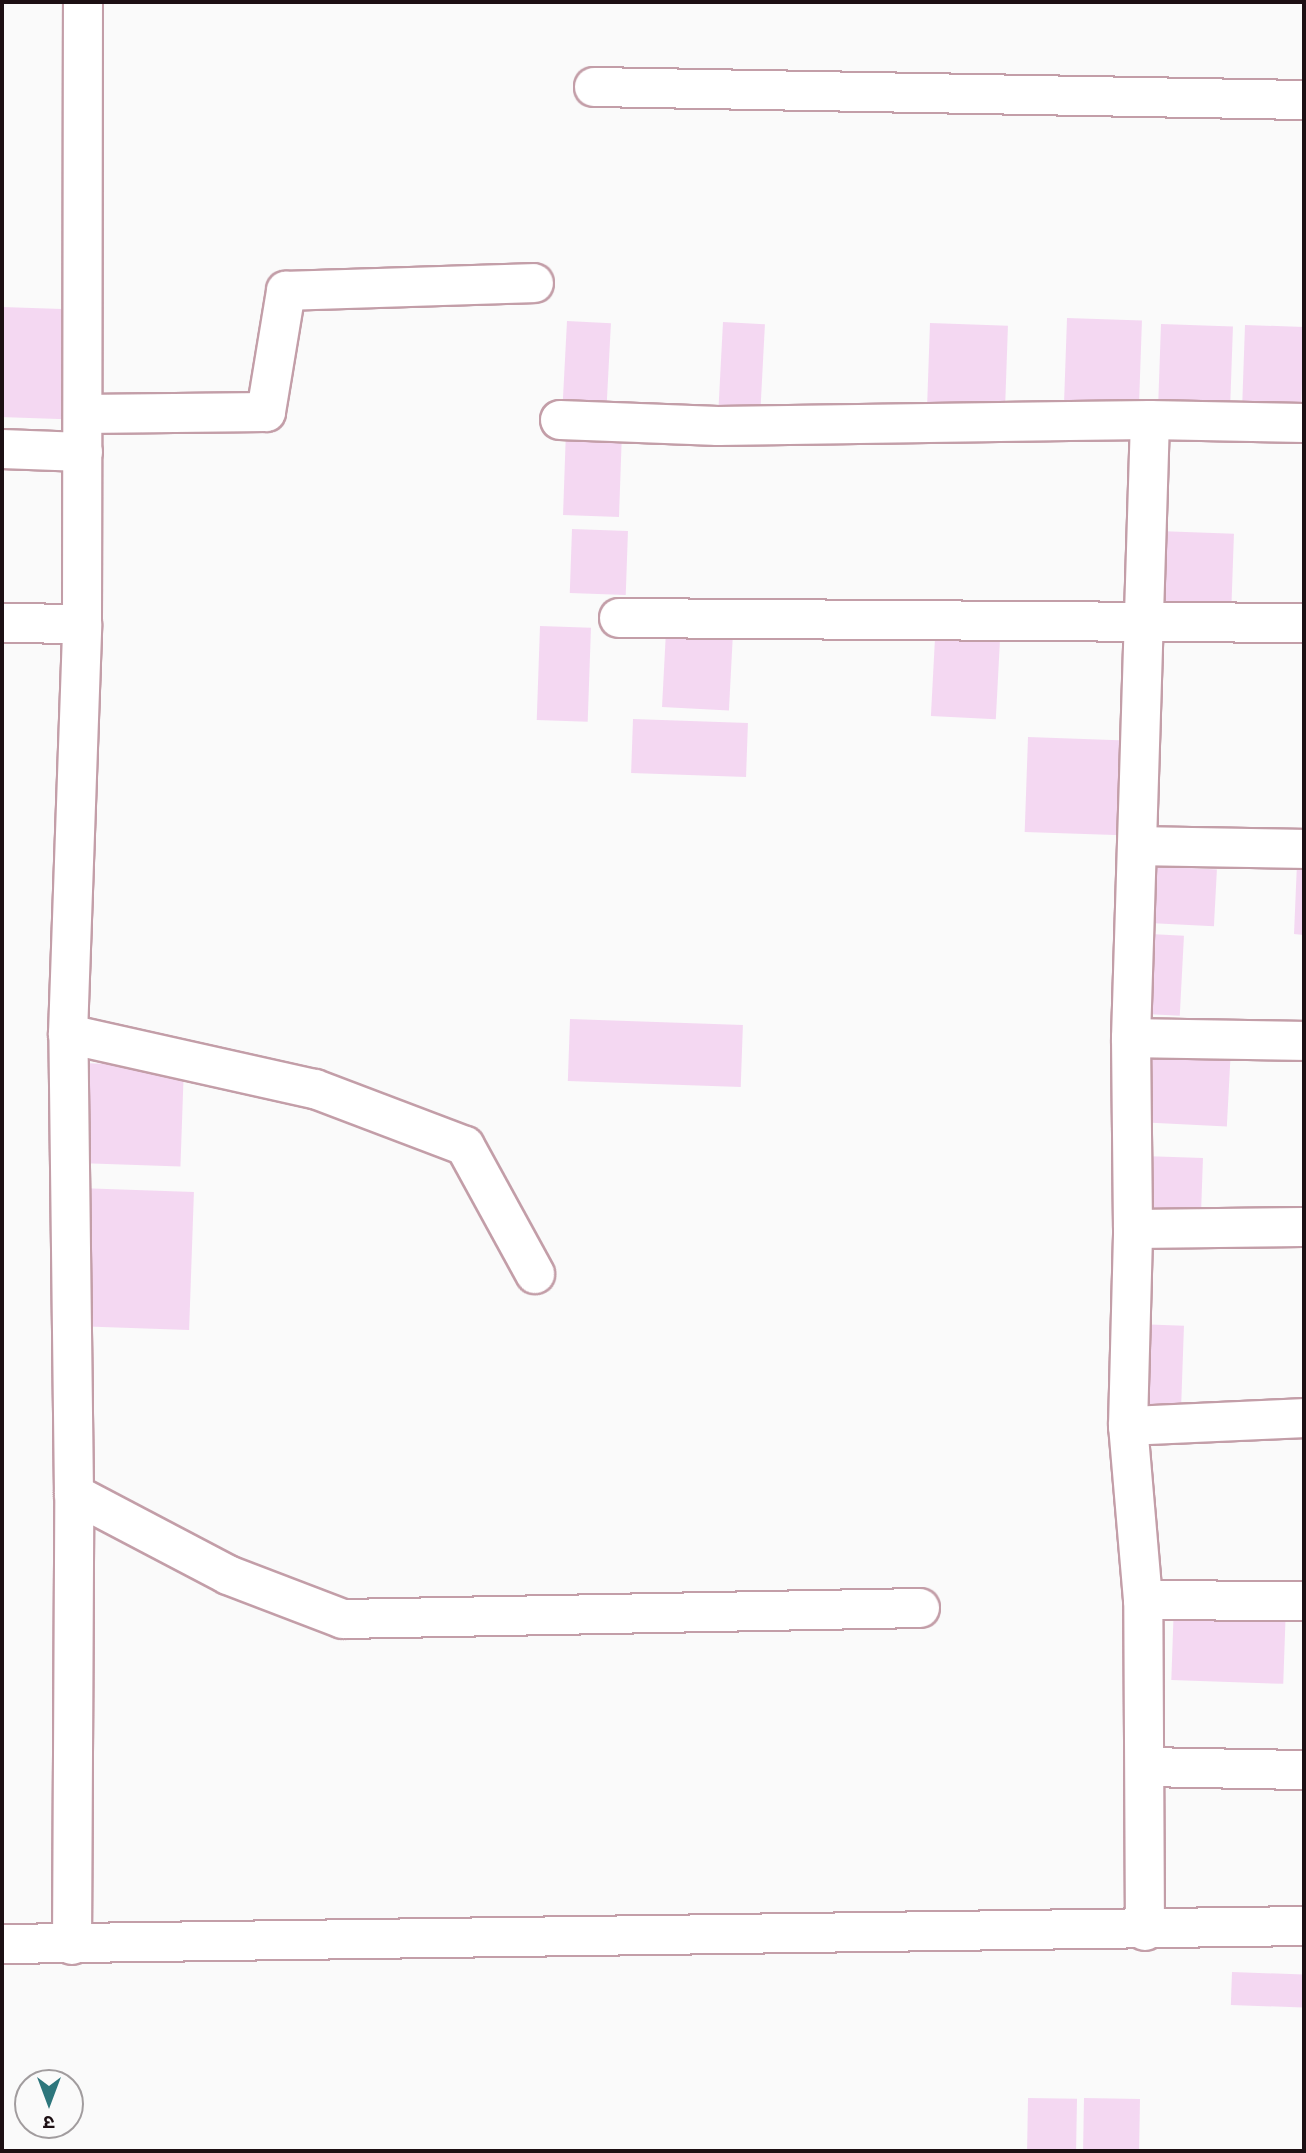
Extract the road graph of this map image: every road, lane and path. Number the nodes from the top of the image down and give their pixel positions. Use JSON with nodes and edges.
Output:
{"nodes":[{"id":1,"x":83,"y":2,"type":"edge"},
{"id":2,"x":594,"y":87,"type":"dead end"},
{"id":3,"x":1304,"y":100,"type":"edge"},
{"id":4,"x":534,"y":283,"type":"dead end"},
{"id":5,"x":83,"y":414,"type":"junction"},
{"id":6,"x":560,"y":419,"type":"dead end"},
{"id":7,"x":1150,"y":419,"type":"junction"},
{"id":8,"x":1304,"y":423,"type":"edge"},
{"id":9,"x":2,"y":449,"type":"edge"},
{"id":10,"x":83,"y":452,"type":"junction"},
{"id":11,"x":619,"y":618,"type":"dead end"},
{"id":12,"x":1144,"y":622,"type":"junction"},
{"id":13,"x":1304,"y":622,"type":"edge"},
{"id":14,"x":2,"y":623,"type":"edge"},
{"id":15,"x":82,"y":624,"type":"junction"},
{"id":16,"x":1138,"y":846,"type":"junction"},
{"id":17,"x":1304,"y":849,"type":"edge"},
{"id":18,"x":68,"y":1034,"type":"junction"},
{"id":19,"x":1131,"y":1038,"type":"junction"},
{"id":20,"x":1304,"y":1041,"type":"edge"},
{"id":21,"x":1304,"y":1227,"type":"edge"},
{"id":22,"x":1133,"y":1229,"type":"junction"},
{"id":23,"x":536,"y":1274,"type":"dead end"},
{"id":24,"x":1304,"y":1418,"type":"edge"},
{"id":25,"x":1128,"y":1426,"type":"junction"},
{"id":26,"x":74,"y":1494,"type":"junction"},
{"id":27,"x":1143,"y":1600,"type":"junction"},
{"id":28,"x":1304,"y":1601,"type":"edge"},
{"id":29,"x":920,"y":1608,"type":"dead end"},
{"id":30,"x":1145,"y":1767,"type":"junction"},
{"id":31,"x":1304,"y":1770,"type":"edge"},
{"id":32,"x":1304,"y":1926,"type":"edge"},
{"id":33,"x":1145,"y":1931,"type":"junction"},
{"id":34,"x":2,"y":1944,"type":"edge"},
{"id":35,"x":72,"y":1945,"type":"junction"}],
"edges":[{"from":1,"to":5,"type":"street"},
{"from":2,"to":3,"type":"street"},
{"from":4,"to":5,"type":"street"},
{"from":5,"to":10,"type":"street"},
{"from":6,"to":7,"type":"street"},
{"from":7,"to":8,"type":"street"},
{"from":7,"to":12,"type":"street"},
{"from":9,"to":10,"type":"street"},
{"from":10,"to":15,"type":"street"},
{"from":11,"to":12,"type":"street"},
{"from":12,"to":13,"type":"street"},
{"from":12,"to":16,"type":"street"},
{"from":14,"to":15,"type":"street"},
{"from":15,"to":18,"type":"street"},
{"from":16,"to":17,"type":"street"},
{"from":16,"to":19,"type":"street"},
{"from":18,"to":23,"type":"street"},
{"from":18,"to":26,"type":"street"},
{"from":19,"to":20,"type":"street"},
{"from":19,"to":22,"type":"street"},
{"from":21,"to":22,"type":"street"},
{"from":22,"to":25,"type":"street"},
{"from":24,"to":25,"type":"street"},
{"from":25,"to":27,"type":"street"},
{"from":26,"to":29,"type":"street"},
{"from":26,"to":35,"type":"street"},
{"from":27,"to":28,"type":"street"},
{"from":27,"to":30,"type":"street"},
{"from":30,"to":31,"type":"street"},
{"from":30,"to":33,"type":"street"},
{"from":32,"to":33,"type":"street"},
{"from":33,"to":35,"type":"street"},
{"from":34,"to":35,"type":"street"}]}
